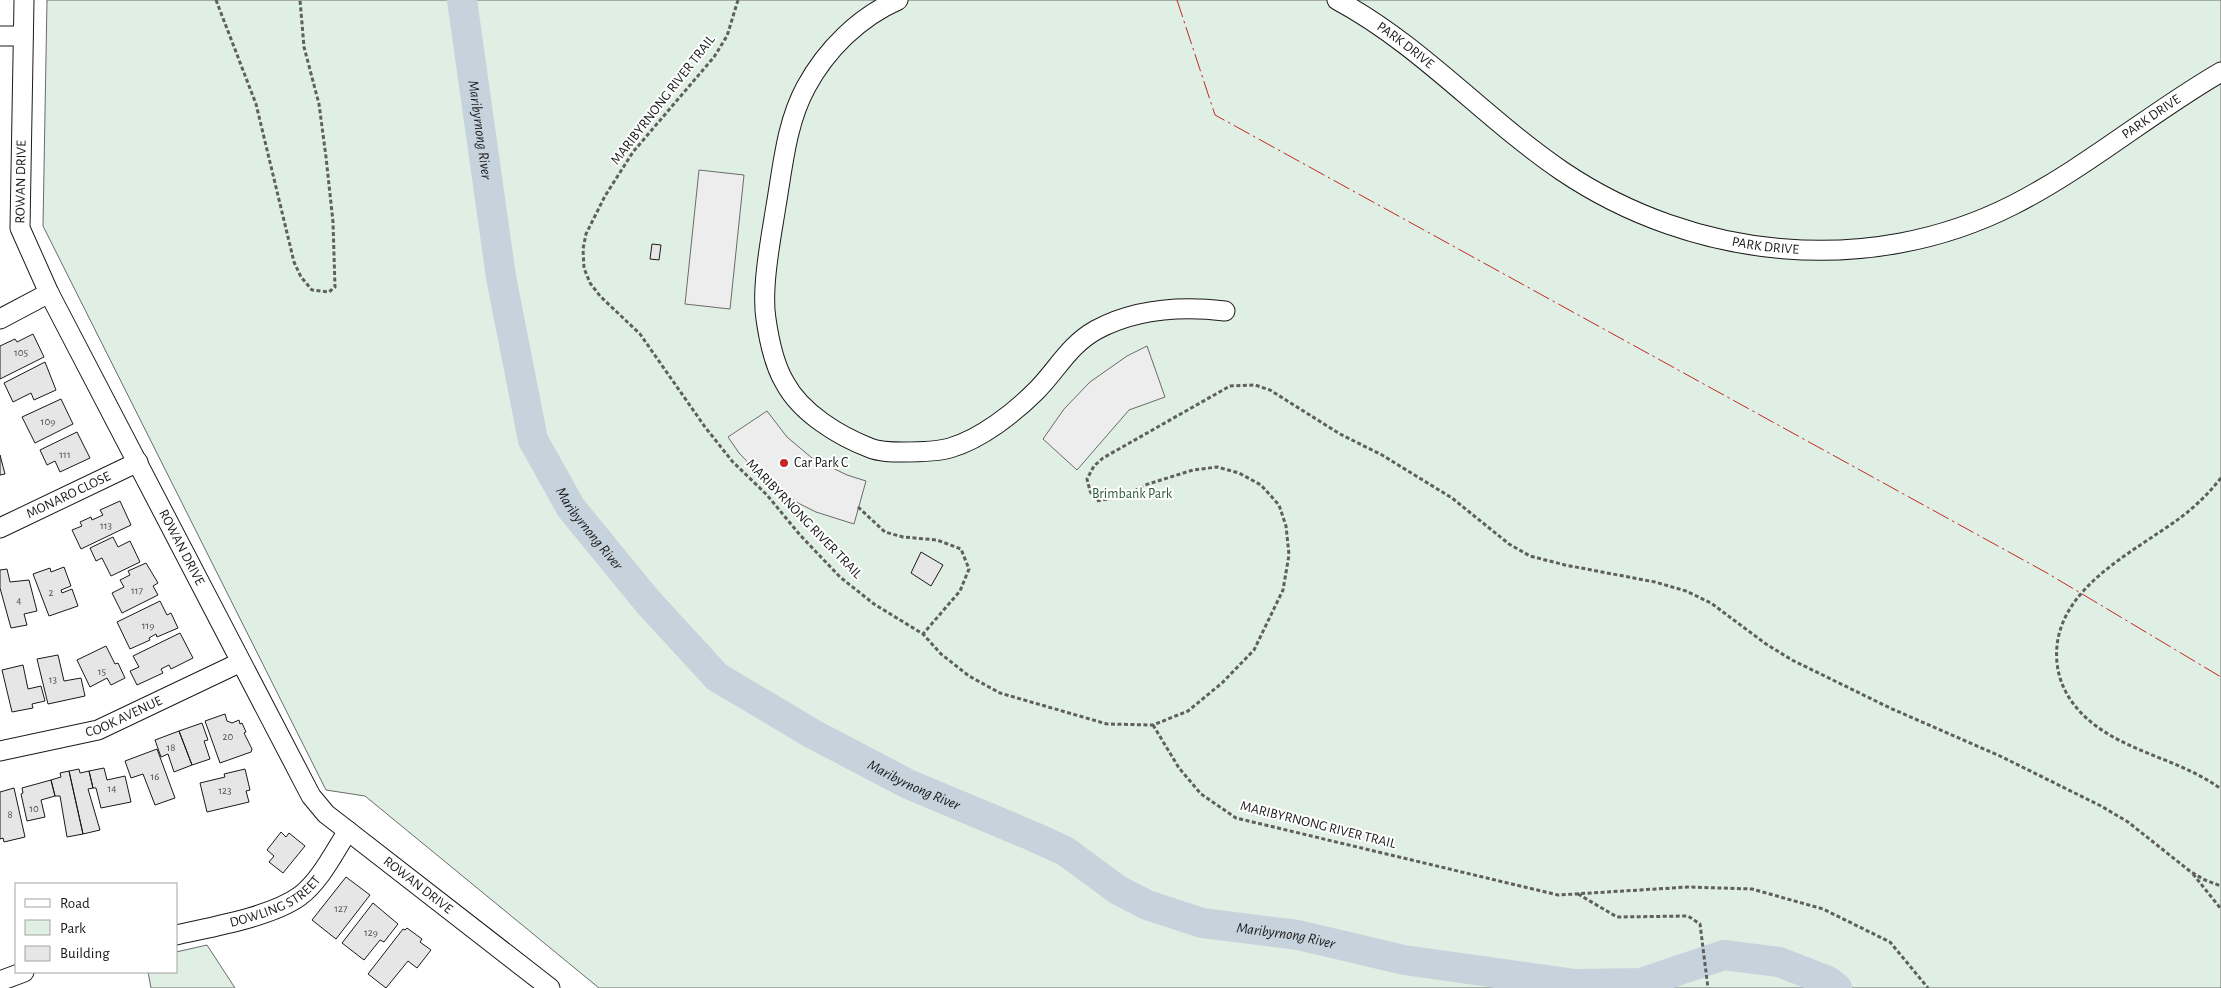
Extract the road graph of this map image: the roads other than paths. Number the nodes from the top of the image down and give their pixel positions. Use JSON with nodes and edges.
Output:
{"nodes":[{"id":1,"x":24,"y":0,"type":"edge"},
{"id":2,"x":898,"y":0,"type":"edge"},
{"id":3,"x":1337,"y":0,"type":"edge"},
{"id":4,"x":0,"y":36,"type":"edge"},
{"id":5,"x":23,"y":36,"type":"junction"},
{"id":6,"x":2221,"y":72,"type":"edge"},
{"id":7,"x":49,"y":293,"type":"junction"},
{"id":8,"x":1226,"y":311,"type":"dead end"},
{"id":9,"x":0,"y":318,"type":"edge"},
{"id":10,"x":138,"y":462,"type":"junction"},
{"id":11,"x":0,"y":528,"type":"edge"},
{"id":12,"x":241,"y":662,"type":"junction"},
{"id":13,"x":0,"y":752,"type":"edge"},
{"id":14,"x":348,"y":831,"type":"junction"},
{"id":15,"x":178,"y":935,"type":"edge"},
{"id":16,"x":21,"y":973,"type":"edge"},
{"id":17,"x":0,"y":981,"type":"edge"},
{"id":18,"x":550,"y":988,"type":"edge"}],
"edges":[{"from":1,"to":5,"type":"street","name":"ROWAN DRIVE"},
{"from":2,"to":8,"type":"street"},
{"from":3,"to":6,"type":"street","name":"PARK DRIVE"},
{"from":4,"to":5,"type":"street"},
{"from":5,"to":7,"type":"street","name":"ROWAN DRIVE"},
{"from":7,"to":9,"type":"street"},
{"from":7,"to":10,"type":"street","name":"ROWAN DRIVE"},
{"from":10,"to":11,"type":"street","name":"MONARO CLOSE"},
{"from":10,"to":12,"type":"street","name":"ROWAN DRIVE"},
{"from":12,"to":13,"type":"street","name":"COOK AVENUE"},
{"from":12,"to":14,"type":"street","name":"ROWAN DRIVE"},
{"from":14,"to":15,"type":"street","name":"DOWLING STREET"},
{"from":14,"to":18,"type":"street","name":"ROWAN DRIVE"},
{"from":16,"to":17,"type":"street"}]}
